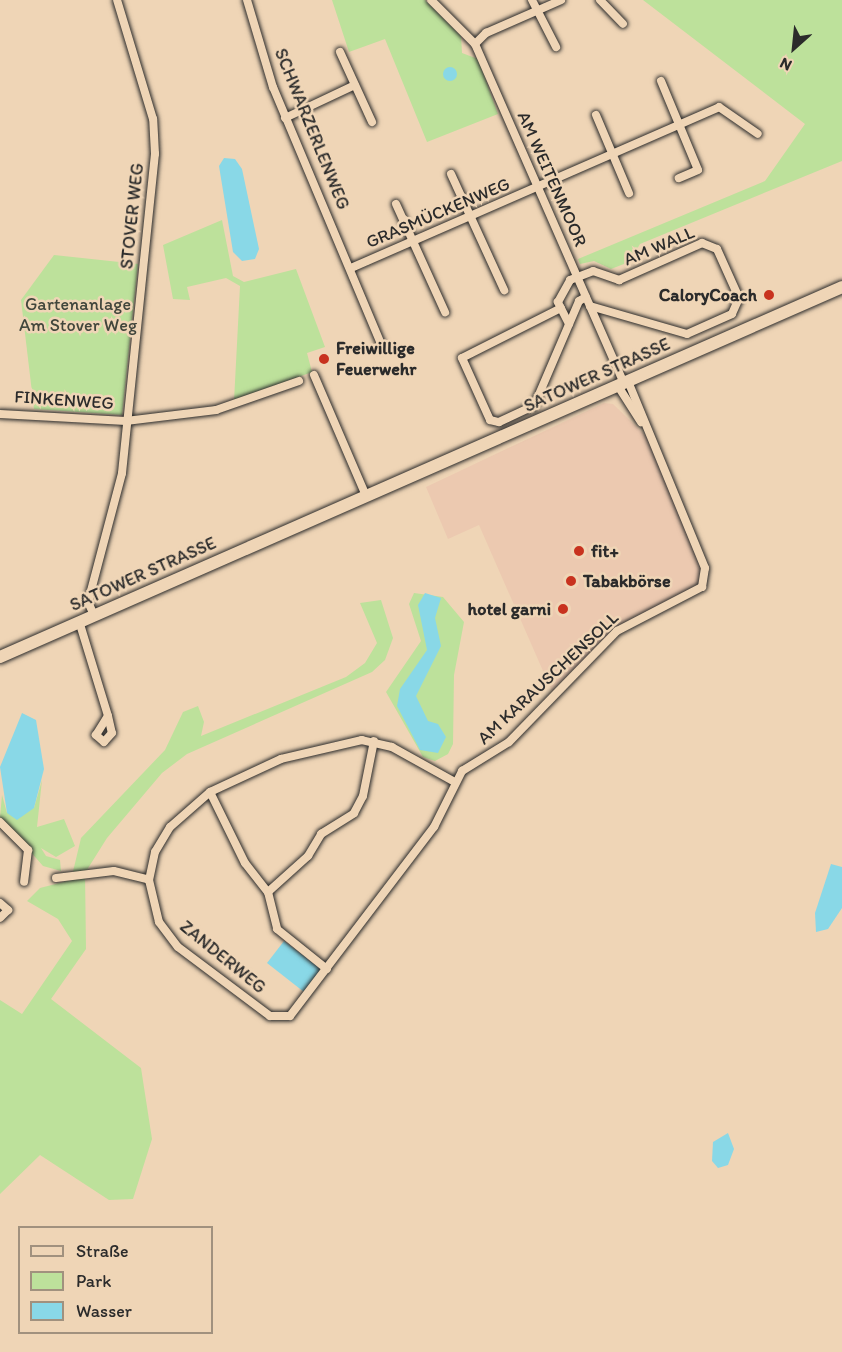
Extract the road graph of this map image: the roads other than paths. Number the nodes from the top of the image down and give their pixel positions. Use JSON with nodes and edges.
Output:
{"nodes":[{"id":1,"x":117,"y":0,"type":"edge"},
{"id":2,"x":247,"y":0,"type":"edge"},
{"id":3,"x":431,"y":0,"type":"edge"},
{"id":4,"x":532,"y":0,"type":"edge"},
{"id":5,"x":561,"y":0,"type":"edge"},
{"id":6,"x":600,"y":0,"type":"edge"},
{"id":7,"x":537,"y":11,"type":"junction"},
{"id":8,"x":622,"y":24,"type":"dead end"},
{"id":9,"x":475,"y":44,"type":"junction"},
{"id":10,"x":556,"y":47,"type":"dead end"},
{"id":11,"x":340,"y":52,"type":"dead end"},
{"id":12,"x":661,"y":81,"type":"dead end"},
{"id":13,"x":355,"y":85,"type":"junction"},
{"id":14,"x":596,"y":115,"type":"dead end"},
{"id":15,"x":285,"y":118,"type":"junction"},
{"id":16,"x":372,"y":122,"type":"dead end"},
{"id":17,"x":681,"y":126,"type":"junction"},
{"id":18,"x":758,"y":134,"type":"dead end"},
{"id":19,"x":612,"y":156,"type":"junction"},
{"id":20,"x":451,"y":174,"type":"dead end"},
{"id":21,"x":679,"y":178,"type":"dead end"},
{"id":22,"x":538,"y":188,"type":"junction"},
{"id":23,"x":629,"y":193,"type":"dead end"},
{"id":24,"x":396,"y":204,"type":"dead end"},
{"id":25,"x":470,"y":217,"type":"junction"},
{"id":26,"x":412,"y":241,"type":"junction"},
{"id":27,"x":351,"y":268,"type":"junction"},
{"id":28,"x":577,"y":277,"type":"junction"},
{"id":29,"x":842,"y":287,"type":"edge"},
{"id":30,"x":504,"y":290,"type":"dead end"},
{"id":31,"x":586,"y":297,"type":"junction"},
{"id":32,"x":590,"y":306,"type":"junction"},
{"id":33,"x":561,"y":308,"type":"junction"},
{"id":34,"x":445,"y":312,"type":"dead end"},
{"id":35,"x":569,"y":324,"type":"junction"},
{"id":36,"x":382,"y":346,"type":"dead end"},
{"id":37,"x":314,"y":375,"type":"dead end"},
{"id":38,"x":299,"y":381,"type":"dead end"},
{"id":39,"x":623,"y":383,"type":"junction"},
{"id":40,"x":0,"y":414,"type":"edge"},
{"id":41,"x":126,"y":421,"type":"junction"},
{"id":42,"x":366,"y":496,"type":"junction"},
{"id":43,"x":94,"y":615,"type":"junction"},
{"id":44,"x":79,"y":621,"type":"junction"},
{"id":45,"x":0,"y":657,"type":"edge"},
{"id":46,"x":108,"y":716,"type":"dead end"},
{"id":47,"x":374,"y":741,"type":"junction"},
{"id":48,"x":453,"y":781,"type":"junction"},
{"id":49,"x":210,"y":792,"type":"junction"},
{"id":50,"x":0,"y":822,"type":"edge"},
{"id":51,"x":56,"y":878,"type":"dead end"},
{"id":52,"x":149,"y":880,"type":"junction"},
{"id":53,"x":24,"y":882,"type":"dead end"},
{"id":54,"x":267,"y":892,"type":"junction"},
{"id":55,"x":0,"y":903,"type":"edge"},
{"id":56,"x":0,"y":918,"type":"edge"},
{"id":57,"x":327,"y":969,"type":"junction"}],
"edges":[{"from":1,"to":41,"type":"street","name":"STOVER WEG"},
{"from":2,"to":15,"type":"street","name":"SCHWARZERLENWEG"},
{"from":3,"to":9,"type":"street","name":"AM WEITENMOOR"},
{"from":4,"to":7,"type":"street"},
{"from":5,"to":7,"type":"street"},
{"from":6,"to":8,"type":"street"},
{"from":7,"to":9,"type":"street"},
{"from":7,"to":10,"type":"street"},
{"from":9,"to":22,"type":"street","name":"AM WEITENMOOR"},
{"from":11,"to":13,"type":"street"},
{"from":12,"to":17,"type":"street"},
{"from":13,"to":15,"type":"street"},
{"from":13,"to":16,"type":"street"},
{"from":14,"to":19,"type":"street"},
{"from":15,"to":27,"type":"street","name":"SCHWARZERLENWEG"},
{"from":17,"to":18,"type":"street","name":"GRASMÜCKENWEG"},
{"from":17,"to":19,"type":"street","name":"GRASMÜCKENWEG"},
{"from":17,"to":21,"type":"street"},
{"from":19,"to":22,"type":"street","name":"GRASMÜCKENWEG"},
{"from":19,"to":23,"type":"street"},
{"from":20,"to":25,"type":"street"},
{"from":22,"to":25,"type":"street","name":"GRASMÜCKENWEG"},
{"from":22,"to":28,"type":"street","name":"AM WEITENMOOR"},
{"from":24,"to":26,"type":"street"},
{"from":25,"to":26,"type":"street","name":"GRASMÜCKENWEG"},
{"from":25,"to":30,"type":"street"},
{"from":26,"to":27,"type":"street","name":"GRASMÜCKENWEG"},
{"from":26,"to":34,"type":"street"},
{"from":27,"to":36,"type":"street","name":"SCHWARZERLENWEG"},
{"from":28,"to":31,"type":"street","name":"AM WEITENMOOR"},
{"from":28,"to":32,"type":"street","name":"AM WALL"},
{"from":28,"to":33,"type":"street"},
{"from":29,"to":39,"type":"main road","name":"SATOWER STRASSE"},
{"from":31,"to":32,"type":"street","name":"AM WEITENMOOR"},
{"from":31,"to":35,"type":"street"},
{"from":32,"to":39,"type":"street","name":"AM WEITENMOOR"},
{"from":33,"to":35,"type":"street"},
{"from":33,"to":35,"type":"street"},
{"from":37,"to":42,"type":"street"},
{"from":38,"to":41,"type":"street","name":"FINKENWEG"},
{"from":39,"to":42,"type":"main road","name":"SATOWER STRASSE"},
{"from":39,"to":48,"type":"street","name":"AM KARAUSCHENSOLL"},
{"from":40,"to":41,"type":"street","name":"FINKENWEG"},
{"from":41,"to":43,"type":"street","name":"STOVER WEG"},
{"from":42,"to":43,"type":"main road","name":"SATOWER STRASSE"},
{"from":43,"to":44,"type":"main road","name":"SATOWER STRASSE"},
{"from":44,"to":45,"type":"main road","name":"SATOWER STRASSE"},
{"from":44,"to":46,"type":"street"},
{"from":47,"to":48,"type":"street"},
{"from":47,"to":49,"type":"street","name":"ZANDERWEG"},
{"from":47,"to":54,"type":"street"},
{"from":48,"to":57,"type":"street","name":"ZANDERWEG"},
{"from":49,"to":52,"type":"street","name":"ZANDERWEG"},
{"from":49,"to":54,"type":"street"},
{"from":50,"to":53,"type":"street"},
{"from":51,"to":52,"type":"street"},
{"from":52,"to":57,"type":"street","name":"ZANDERWEG"},
{"from":54,"to":57,"type":"street"},
{"from":55,"to":56,"type":"street"}]}
